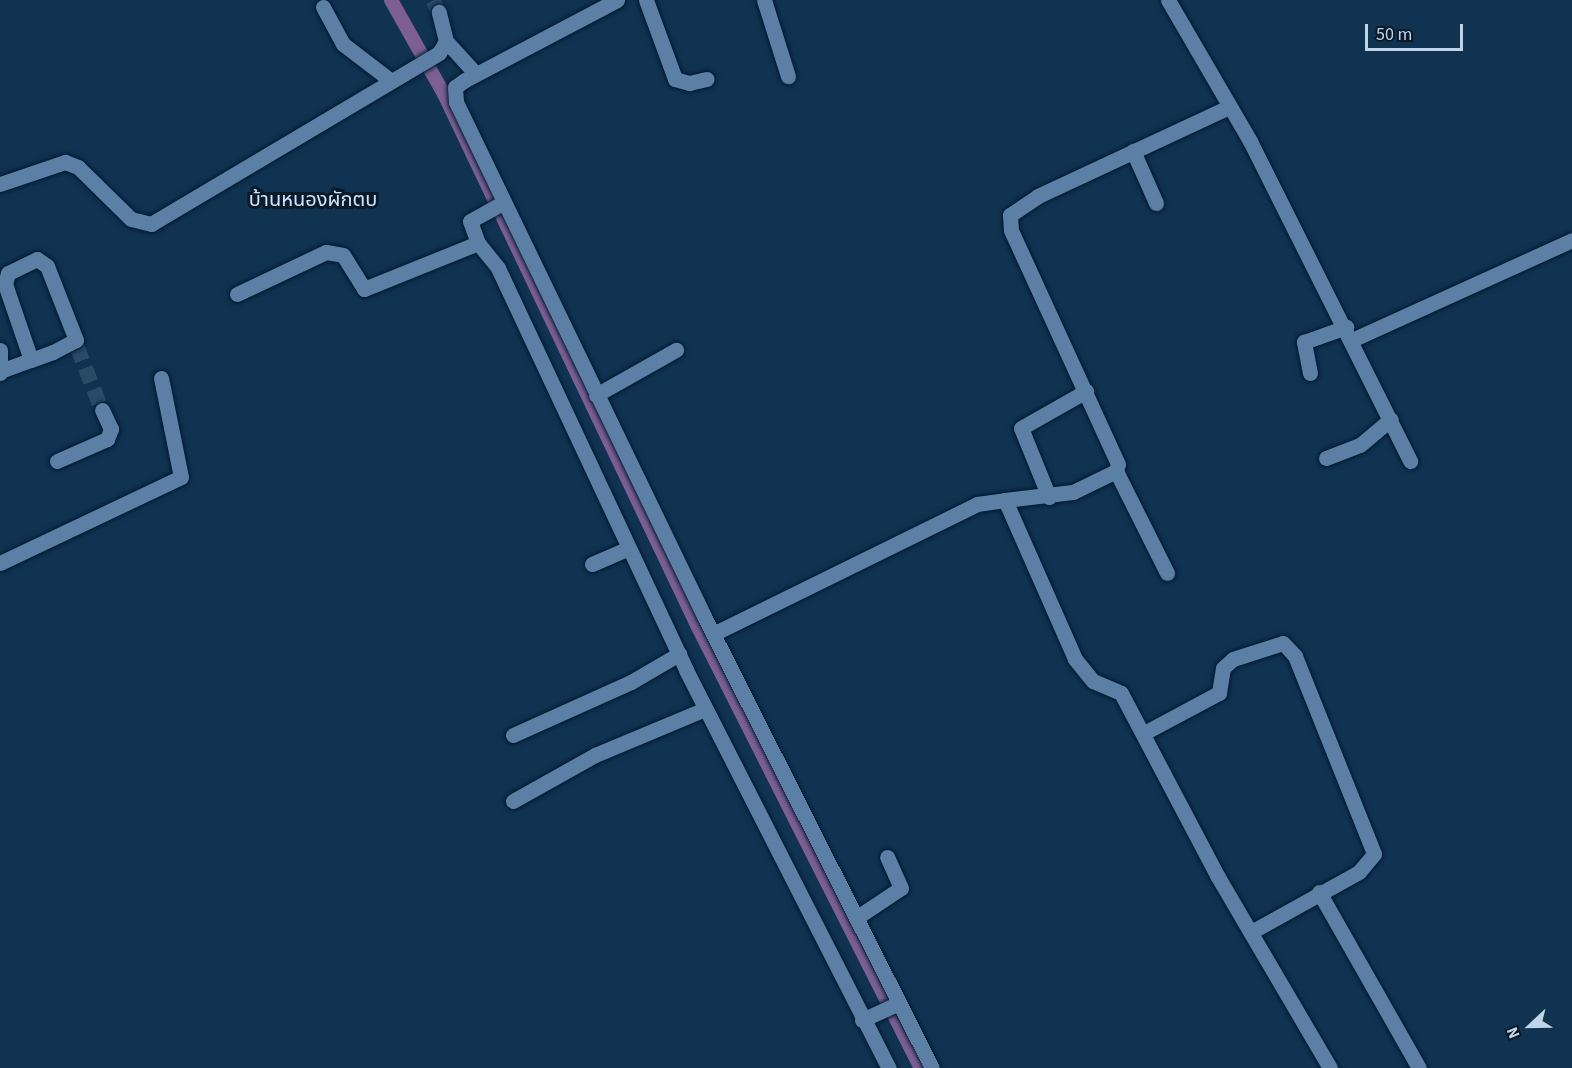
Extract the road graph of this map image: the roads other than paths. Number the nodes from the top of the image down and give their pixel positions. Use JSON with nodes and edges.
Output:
{"nodes":[{"id":1,"x":616,"y":0,"type":"edge"},
{"id":2,"x":646,"y":0,"type":"edge"},
{"id":3,"x":764,"y":0,"type":"edge"},
{"id":4,"x":1168,"y":0,"type":"edge"},
{"id":5,"x":323,"y":7,"type":"dead end"},
{"id":6,"x":439,"y":12,"type":"tunnel mouth"},
{"id":7,"x":442,"y":47,"type":"junction"},
{"id":8,"x":475,"y":73,"type":"junction"},
{"id":9,"x":788,"y":76,"type":"dead end"},
{"id":10,"x":394,"y":78,"type":"junction"},
{"id":11,"x":707,"y":79,"type":"dead end"},
{"id":12,"x":1229,"y":107,"type":"junction"},
{"id":13,"x":1133,"y":151,"type":"junction"},
{"id":14,"x":0,"y":184,"type":"edge"},
{"id":15,"x":1156,"y":202,"type":"dead end"},
{"id":16,"x":502,"y":203,"type":"junction"},
{"id":17,"x":1572,"y":240,"type":"edge"},
{"id":18,"x":478,"y":243,"type":"junction"},
{"id":19,"x":237,"y":294,"type":"dead end"},
{"id":20,"x":1350,"y":333,"type":"junction"},
{"id":21,"x":0,"y":350,"type":"edge"},
{"id":22,"x":676,"y":350,"type":"dead end"},
{"id":23,"x":31,"y":360,"type":"junction"},
{"id":24,"x":2,"y":372,"type":"edge"},
{"id":25,"x":1310,"y":373,"type":"dead end"},
{"id":26,"x":161,"y":378,"type":"dead end"},
{"id":27,"x":1086,"y":391,"type":"junction"},
{"id":28,"x":596,"y":395,"type":"junction"},
{"id":29,"x":102,"y":410,"type":"tunnel mouth"},
{"id":30,"x":1391,"y":419,"type":"junction"},
{"id":31,"x":1326,"y":458,"type":"dead end"},
{"id":32,"x":57,"y":461,"type":"dead end"},
{"id":33,"x":1410,"y":461,"type":"dead end"},
{"id":34,"x":1116,"y":471,"type":"junction"},
{"id":35,"x":1049,"y":497,"type":"junction"},
{"id":36,"x":1005,"y":500,"type":"junction"},
{"id":37,"x":628,"y":548,"type":"junction"},
{"id":38,"x":0,"y":563,"type":"edge"},
{"id":39,"x":592,"y":564,"type":"dead end"},
{"id":40,"x":1167,"y":573,"type":"dead end"},
{"id":41,"x":713,"y":634,"type":"junction"},
{"id":42,"x":679,"y":654,"type":"junction"},
{"id":43,"x":705,"y":709,"type":"junction"},
{"id":44,"x":1144,"y":733,"type":"junction"},
{"id":45,"x":513,"y":735,"type":"dead end"},
{"id":46,"x":513,"y":801,"type":"dead end"},
{"id":47,"x":887,"y":857,"type":"dead end"},
{"id":48,"x":1319,"y":892,"type":"junction"},
{"id":49,"x":856,"y":918,"type":"junction"},
{"id":50,"x":1251,"y":932,"type":"junction"},
{"id":51,"x":897,"y":1004,"type":"junction"},
{"id":52,"x":864,"y":1019,"type":"junction"},
{"id":53,"x":889,"y":1068,"type":"edge"},
{"id":54,"x":932,"y":1068,"type":"edge"},
{"id":55,"x":1330,"y":1068,"type":"edge"},
{"id":56,"x":1419,"y":1068,"type":"edge"}],
"edges":[{"from":1,"to":8,"type":"street"},
{"from":2,"to":11,"type":"street"},
{"from":3,"to":9,"type":"street"},
{"from":4,"to":12,"type":"street"},
{"from":5,"to":10,"type":"street"},
{"from":6,"to":7,"type":"street"},
{"from":7,"to":8,"type":"street"},
{"from":7,"to":10,"type":"street"},
{"from":8,"to":16,"type":"street"},
{"from":10,"to":14,"type":"street"},
{"from":12,"to":13,"type":"street"},
{"from":12,"to":20,"type":"street"},
{"from":13,"to":15,"type":"street"},
{"from":13,"to":27,"type":"street"},
{"from":16,"to":18,"type":"street"},
{"from":16,"to":28,"type":"street"},
{"from":17,"to":20,"type":"street"},
{"from":18,"to":19,"type":"street"},
{"from":18,"to":37,"type":"street"},
{"from":20,"to":25,"type":"street"},
{"from":20,"to":30,"type":"street"},
{"from":21,"to":24,"type":"street"},
{"from":22,"to":28,"type":"street"},
{"from":23,"to":23,"type":"street"},
{"from":23,"to":24,"type":"street"},
{"from":26,"to":38,"type":"street"},
{"from":27,"to":34,"type":"street"},
{"from":27,"to":35,"type":"street"},
{"from":28,"to":41,"type":"street"},
{"from":29,"to":32,"type":"street"},
{"from":30,"to":31,"type":"street"},
{"from":30,"to":33,"type":"street"},
{"from":34,"to":35,"type":"street"},
{"from":34,"to":40,"type":"street"},
{"from":35,"to":36,"type":"street"},
{"from":36,"to":41,"type":"street"},
{"from":36,"to":44,"type":"street"},
{"from":37,"to":39,"type":"street"},
{"from":37,"to":42,"type":"street"},
{"from":41,"to":49,"type":"street"},
{"from":42,"to":43,"type":"street"},
{"from":42,"to":45,"type":"street"},
{"from":43,"to":46,"type":"street"},
{"from":43,"to":52,"type":"street"},
{"from":44,"to":48,"type":"street"},
{"from":44,"to":50,"type":"street"},
{"from":47,"to":49,"type":"street"},
{"from":48,"to":50,"type":"street"},
{"from":48,"to":56,"type":"street"},
{"from":49,"to":51,"type":"street"},
{"from":50,"to":55,"type":"street"},
{"from":51,"to":52,"type":"street"},
{"from":51,"to":54,"type":"street"},
{"from":52,"to":53,"type":"street"}]}
